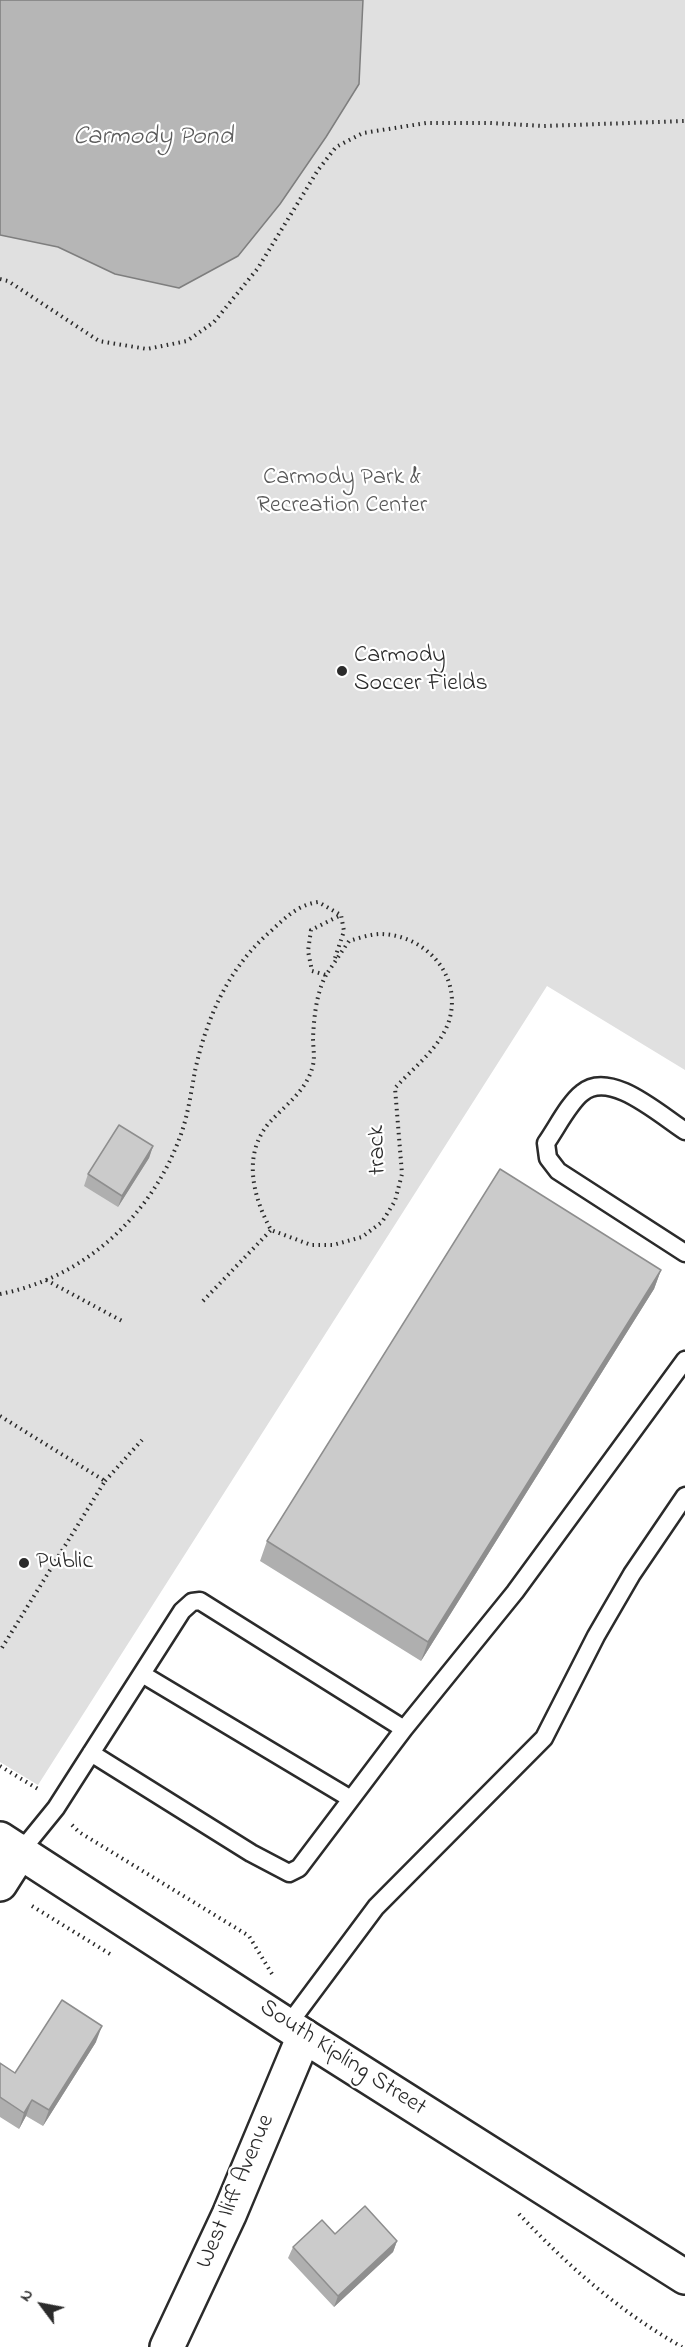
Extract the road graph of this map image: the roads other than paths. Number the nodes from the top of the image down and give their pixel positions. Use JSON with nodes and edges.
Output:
{"nodes":[{"id":1,"x":685,"y":1131,"type":"edge"},
{"id":2,"x":685,"y":1253,"type":"edge"},
{"id":3,"x":685,"y":1360,"type":"edge"},
{"id":4,"x":685,"y":1496,"type":"edge"},
{"id":5,"x":142,"y":1674,"type":"junction"},
{"id":6,"x":404,"y":1729,"type":"junction"},
{"id":7,"x":91,"y":1753,"type":"junction"},
{"id":8,"x":351,"y":1800,"type":"junction"},
{"id":9,"x":10,"y":1845,"type":"edge"},
{"id":10,"x":0,"y":1884,"type":"edge"},
{"id":11,"x":296,"y":2031,"type":"junction"},
{"id":12,"x":685,"y":2277,"type":"edge"},
{"id":13,"x":167,"y":2347,"type":"edge"}],
"edges":[{"from":1,"to":2,"type":"lane"},
{"from":3,"to":6,"type":"lane"},
{"from":4,"to":11,"type":"lane"},
{"from":5,"to":6,"type":"lane"},
{"from":5,"to":7,"type":"lane"},
{"from":5,"to":8,"type":"lane"},
{"from":6,"to":8,"type":"lane"},
{"from":7,"to":8,"type":"lane"},
{"from":7,"to":9,"type":"lane"},
{"from":9,"to":10,"type":"street"},
{"from":9,"to":11,"type":"street","name":"South Kipling Street"},
{"from":11,"to":12,"type":"street","name":"South Kipling Street"},
{"from":11,"to":13,"type":"street","name":"West Iliff Avenue"}]}
